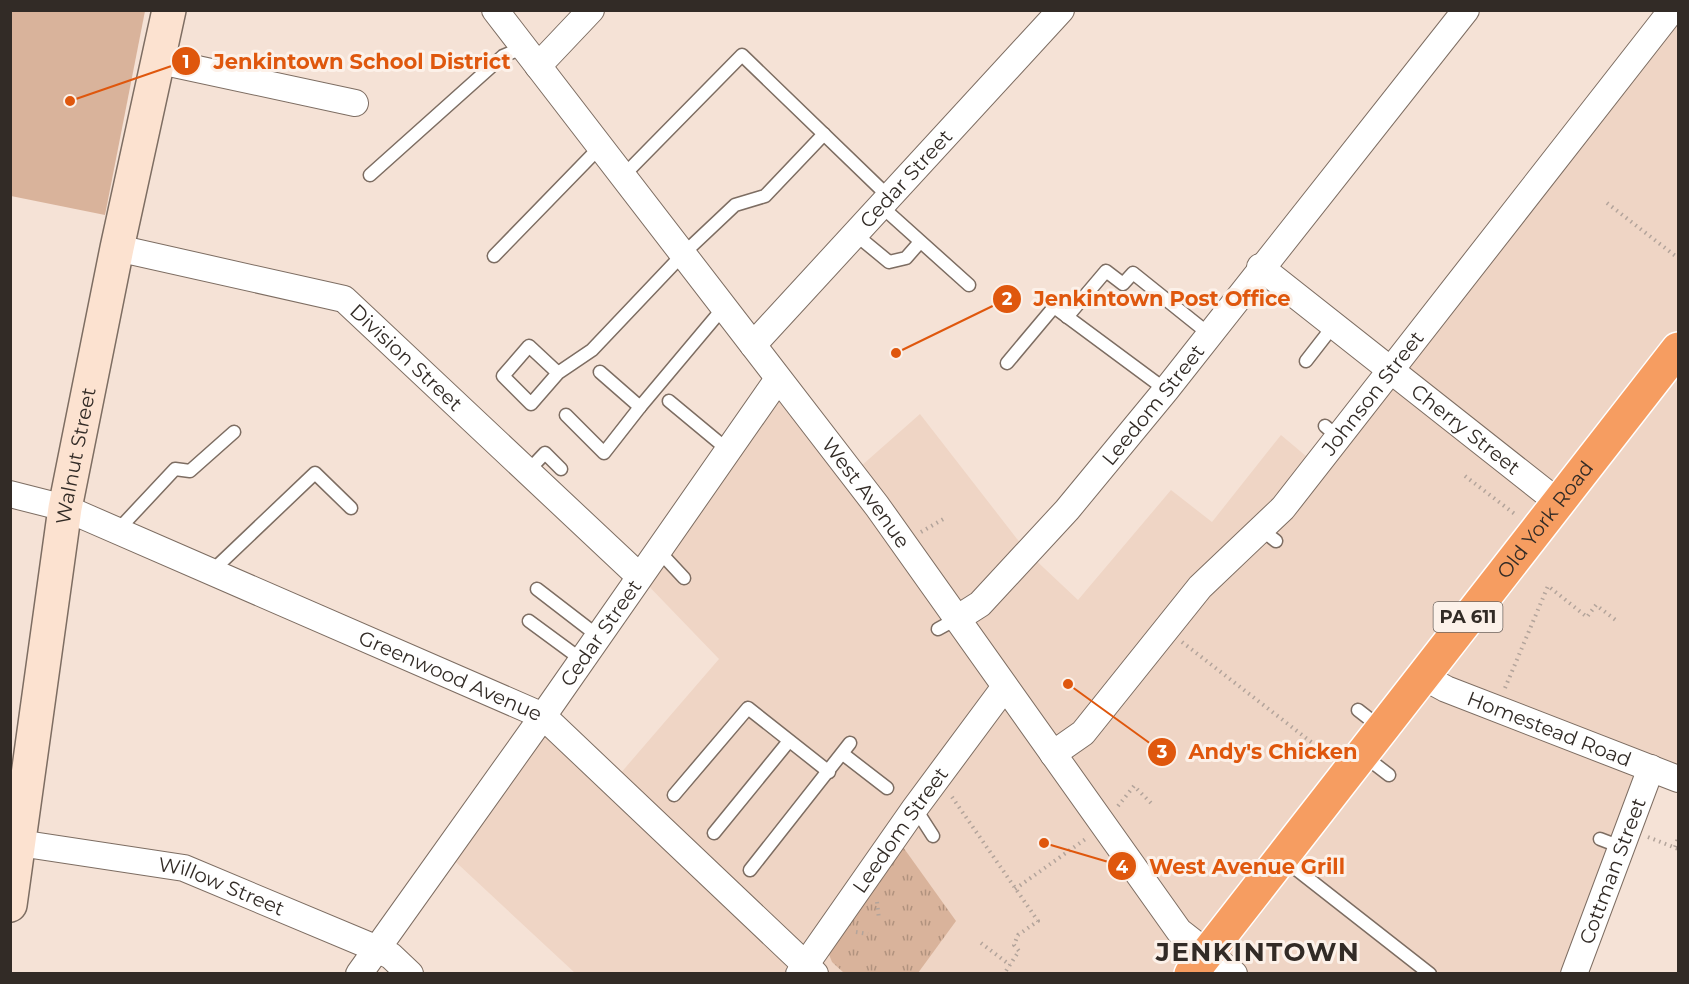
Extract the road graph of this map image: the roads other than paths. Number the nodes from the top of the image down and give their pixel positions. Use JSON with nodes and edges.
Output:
{"nodes":[{"id":1,"x":169,"y":10,"type":"edge"},
{"id":2,"x":495,"y":10,"type":"edge"},
{"id":3,"x":591,"y":10,"type":"edge"},
{"id":4,"x":1060,"y":10,"type":"edge"},
{"id":5,"x":1466,"y":10,"type":"edge"},
{"id":6,"x":1672,"y":10,"type":"edge"},
{"id":7,"x":530,"y":57,"type":"junction"},
{"id":8,"x":160,"y":61,"type":"junction"},
{"id":9,"x":355,"y":103,"type":"dead end"},
{"id":10,"x":824,"y":134,"type":"junction"},
{"id":11,"x":600,"y":147,"type":"junction"},
{"id":12,"x":370,"y":175,"type":"dead end"},
{"id":13,"x":623,"y":176,"type":"junction"},
{"id":14,"x":885,"y":202,"type":"junction"},
{"id":15,"x":855,"y":234,"type":"junction"},
{"id":16,"x":920,"y":242,"type":"junction"},
{"id":17,"x":117,"y":248,"type":"junction"},
{"id":18,"x":683,"y":254,"type":"junction"},
{"id":19,"x":494,"y":256,"type":"dead end"},
{"id":20,"x":1260,"y":267,"type":"junction"},
{"id":21,"x":969,"y":285,"type":"dead end"},
{"id":22,"x":724,"y":307,"type":"junction"},
{"id":23,"x":1067,"y":317,"type":"junction"},
{"id":24,"x":1334,"y":325,"type":"junction"},
{"id":25,"x":1209,"y":334,"type":"junction"},
{"id":26,"x":753,"y":345,"type":"junction"},
{"id":27,"x":1678,"y":349,"type":"edge"},
{"id":28,"x":1306,"y":361,"type":"dead end"},
{"id":29,"x":1007,"y":363,"type":"dead end"},
{"id":30,"x":1390,"y":369,"type":"junction"},
{"id":31,"x":600,"y":372,"type":"dead end"},
{"id":32,"x":558,"y":373,"type":"junction"},
{"id":33,"x":778,"y":378,"type":"junction"},
{"id":34,"x":1166,"y":390,"type":"junction"},
{"id":35,"x":669,"y":401,"type":"dead end"},
{"id":36,"x":640,"y":407,"type":"junction"},
{"id":37,"x":566,"y":415,"type":"dead end"},
{"id":38,"x":234,"y":432,"type":"dead end"},
{"id":39,"x":728,"y":450,"type":"junction"},
{"id":40,"x":561,"y":469,"type":"dead end"},
{"id":41,"x":528,"y":471,"type":"junction"},
{"id":42,"x":10,"y":495,"type":"edge"},
{"id":43,"x":1559,"y":503,"type":"junction"},
{"id":44,"x":65,"y":508,"type":"junction"},
{"id":45,"x":351,"y":508,"type":"dead end"},
{"id":46,"x":117,"y":531,"type":"junction"},
{"id":47,"x":657,"y":549,"type":"junction"},
{"id":48,"x":211,"y":572,"type":"junction"},
{"id":49,"x":639,"y":576,"type":"junction"},
{"id":50,"x":684,"y":578,"type":"dead end"},
{"id":51,"x":537,"y":589,"type":"dead end"},
{"id":52,"x":529,"y":621,"type":"dead end"},
{"id":53,"x":948,"y":624,"type":"junction"},
{"id":54,"x":598,"y":636,"type":"junction"},
{"id":55,"x":582,"y":660,"type":"junction"},
{"id":56,"x":1422,"y":676,"type":"junction"},
{"id":57,"x":1004,"y":688,"type":"junction"},
{"id":58,"x":543,"y":716,"type":"junction"},
{"id":59,"x":1368,"y":731,"type":"junction"},
{"id":60,"x":789,"y":741,"type":"junction"},
{"id":61,"x":850,"y":743,"type":"dead end"},
{"id":62,"x":843,"y":754,"type":"junction"},
{"id":63,"x":1053,"y":754,"type":"junction"},
{"id":64,"x":1651,"y":768,"type":"junction"},
{"id":65,"x":829,"y":772,"type":"junction"},
{"id":66,"x":1389,"y":776,"type":"dead end"},
{"id":67,"x":1678,"y":779,"type":"edge"},
{"id":68,"x":887,"y":788,"type":"dead end"},
{"id":69,"x":675,"y":795,"type":"dead end"},
{"id":70,"x":915,"y":808,"type":"junction"},
{"id":71,"x":714,"y":832,"type":"dead end"},
{"id":72,"x":933,"y":836,"type":"dead end"},
{"id":73,"x":19,"y":843,"type":"junction"},
{"id":74,"x":1282,"y":857,"type":"junction"},
{"id":75,"x":750,"y":870,"type":"dead end"},
{"id":76,"x":10,"y":904,"type":"edge"},
{"id":77,"x":375,"y":948,"type":"junction"},
{"id":78,"x":1199,"y":963,"type":"edge"},
{"id":79,"x":806,"y":970,"type":"edge"},
{"id":80,"x":359,"y":974,"type":"edge"},
{"id":81,"x":410,"y":974,"type":"edge"},
{"id":82,"x":1234,"y":974,"type":"edge"},
{"id":83,"x":1430,"y":974,"type":"edge"},
{"id":84,"x":1574,"y":974,"type":"edge"}],
"edges":[{"from":1,"to":8,"type":"street","name":"Walnut Street"},
{"from":2,"to":7,"type":"street","name":"West Avenue"},
{"from":3,"to":7,"type":"street"},
{"from":4,"to":14,"type":"street","name":"Cedar Street"},
{"from":5,"to":20,"type":"street","name":"Leedom Street"},
{"from":6,"to":30,"type":"street","name":"Johnson Street"},
{"from":7,"to":11,"type":"street","name":"West Avenue"},
{"from":7,"to":12,"type":"lane"},
{"from":8,"to":9,"type":"street"},
{"from":8,"to":17,"type":"street","name":"Walnut Street"},
{"from":10,"to":13,"type":"lane"},
{"from":10,"to":14,"type":"lane"},
{"from":10,"to":18,"type":"lane"},
{"from":11,"to":13,"type":"street","name":"West Avenue"},
{"from":11,"to":19,"type":"lane"},
{"from":13,"to":18,"type":"street","name":"West Avenue"},
{"from":14,"to":15,"type":"street","name":"Cedar Street"},
{"from":14,"to":16,"type":"lane"},
{"from":15,"to":16,"type":"lane"},
{"from":15,"to":26,"type":"street","name":"Cedar Street"},
{"from":16,"to":21,"type":"lane"},
{"from":17,"to":41,"type":"street","name":"Division Street"},
{"from":17,"to":44,"type":"street","name":"Walnut Street"},
{"from":18,"to":22,"type":"street","name":"West Avenue"},
{"from":18,"to":32,"type":"lane"},
{"from":20,"to":24,"type":"street","name":"Cherry Street"},
{"from":20,"to":25,"type":"street","name":"Leedom Street"},
{"from":22,"to":26,"type":"street","name":"West Avenue"},
{"from":22,"to":36,"type":"lane"},
{"from":23,"to":25,"type":"lane"},
{"from":23,"to":29,"type":"lane"},
{"from":23,"to":34,"type":"lane"},
{"from":24,"to":28,"type":"lane"},
{"from":24,"to":30,"type":"street","name":"Cherry Street"},
{"from":25,"to":34,"type":"street","name":"Leedom Street"},
{"from":26,"to":33,"type":"street","name":"West Avenue"},
{"from":27,"to":43,"type":"highway","name":"Old York Road","number":"PA 611"},
{"from":30,"to":43,"type":"street","name":"Cherry Street"},
{"from":30,"to":63,"type":"street","name":"Johnson Street"},
{"from":31,"to":36,"type":"lane"},
{"from":32,"to":32,"type":"lane"},
{"from":33,"to":39,"type":"street","name":"Cedar Street"},
{"from":33,"to":53,"type":"street","name":"West Avenue"},
{"from":34,"to":53,"type":"street","name":"Leedom Street"},
{"from":35,"to":39,"type":"lane"},
{"from":36,"to":37,"type":"lane"},
{"from":38,"to":46,"type":"lane"},
{"from":39,"to":47,"type":"street","name":"Cedar Street"},
{"from":40,"to":41,"type":"lane"},
{"from":41,"to":49,"type":"street","name":"Division Street"},
{"from":42,"to":44,"type":"street","name":"Greenwood Avenue"},
{"from":43,"to":56,"type":"highway","name":"Old York Road","number":"PA 611"},
{"from":44,"to":46,"type":"street","name":"Greenwood Avenue"},
{"from":44,"to":73,"type":"street","name":"Walnut Street"},
{"from":45,"to":48,"type":"lane"},
{"from":46,"to":48,"type":"street","name":"Greenwood Avenue"},
{"from":47,"to":49,"type":"street","name":"Cedar Street"},
{"from":47,"to":50,"type":"lane"},
{"from":48,"to":58,"type":"street","name":"Greenwood Avenue"},
{"from":49,"to":54,"type":"street","name":"Cedar Street"},
{"from":51,"to":54,"type":"lane"},
{"from":52,"to":55,"type":"lane"},
{"from":53,"to":57,"type":"street","name":"West Avenue"},
{"from":54,"to":55,"type":"street","name":"Cedar Street"},
{"from":55,"to":58,"type":"street","name":"Cedar Street"},
{"from":56,"to":59,"type":"highway","name":"Old York Road","number":"PA 611"},
{"from":56,"to":64,"type":"street","name":"Homestead Road"},
{"from":57,"to":63,"type":"street","name":"West Avenue"},
{"from":57,"to":70,"type":"street","name":"Leedom Street"},
{"from":58,"to":77,"type":"street","name":"Cedar Street"},
{"from":58,"to":79,"type":"street","name":"Greenwood Avenue"},
{"from":59,"to":66,"type":"lane"},
{"from":59,"to":74,"type":"highway","name":"Old York Road","number":"PA 611"},
{"from":60,"to":65,"type":"lane"},
{"from":60,"to":69,"type":"lane"},
{"from":60,"to":71,"type":"lane"},
{"from":61,"to":62,"type":"lane"},
{"from":62,"to":65,"type":"lane"},
{"from":62,"to":68,"type":"lane"},
{"from":63,"to":78,"type":"street","name":"West Avenue"},
{"from":64,"to":67,"type":"street","name":"Homestead Road"},
{"from":64,"to":84,"type":"street","name":"Cottman Street"},
{"from":65,"to":75,"type":"lane"},
{"from":70,"to":72,"type":"lane"},
{"from":70,"to":79,"type":"street","name":"Leedom Street"},
{"from":73,"to":76,"type":"street","name":"Walnut Street"},
{"from":73,"to":77,"type":"street","name":"Willow Street"},
{"from":74,"to":78,"type":"highway","name":"Old York Road","number":"PA 611"},
{"from":74,"to":83,"type":"lane"},
{"from":77,"to":80,"type":"street","name":"Cedar Street"},
{"from":77,"to":81,"type":"street","name":"Willow Street"},
{"from":78,"to":82,"type":"street","name":"West Avenue"}]}
